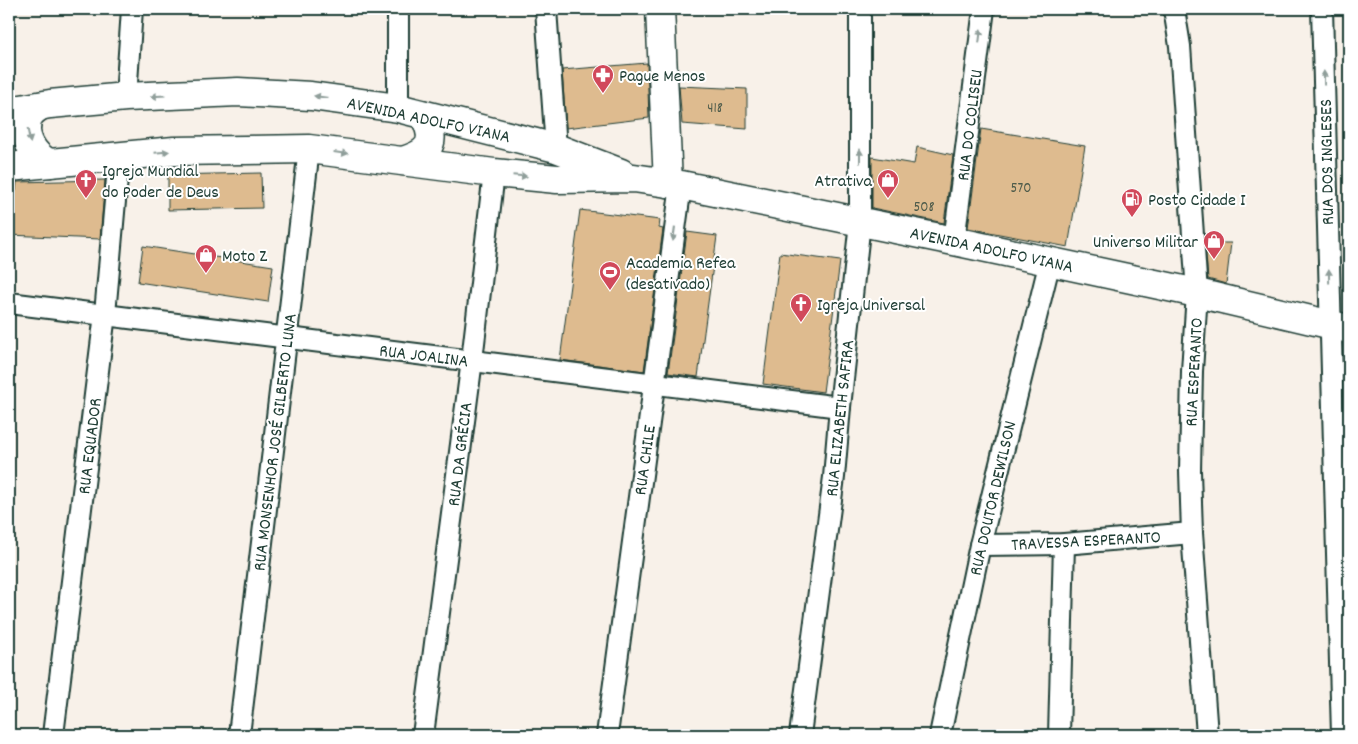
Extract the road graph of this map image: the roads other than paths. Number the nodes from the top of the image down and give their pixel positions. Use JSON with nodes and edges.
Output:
{"nodes":[{"id":1,"x":132,"y":9,"type":"edge"},
{"id":2,"x":398,"y":9,"type":"edge"},
{"id":3,"x":546,"y":9,"type":"edge"},
{"id":4,"x":660,"y":9,"type":"edge"},
{"id":5,"x":860,"y":9,"type":"edge"},
{"id":6,"x":984,"y":9,"type":"edge"},
{"id":7,"x":1174,"y":9,"type":"edge"},
{"id":8,"x":1322,"y":9,"type":"edge"},
{"id":9,"x":126,"y":97,"type":"junction"},
{"id":10,"x":40,"y":106,"type":"junction"},
{"id":11,"x":398,"y":108,"type":"junction"},
{"id":12,"x":9,"y":111,"type":"edge"},
{"id":13,"x":424,"y":115,"type":"junction"},
{"id":14,"x":556,"y":148,"type":"junction"},
{"id":15,"x":309,"y":149,"type":"junction"},
{"id":16,"x":119,"y":156,"type":"junction"},
{"id":17,"x":403,"y":161,"type":"junction"},
{"id":18,"x":49,"y":163,"type":"junction"},
{"id":19,"x":9,"y":167,"type":"edge"},
{"id":20,"x":494,"y":173,"type":"junction"},
{"id":21,"x":634,"y":178,"type":"junction"},
{"id":22,"x":674,"y":184,"type":"junction"},
{"id":23,"x":860,"y":222,"type":"junction"},
{"id":24,"x":954,"y":240,"type":"junction"},
{"id":25,"x":1050,"y":262,"type":"junction"},
{"id":26,"x":1197,"y":293,"type":"junction"},
{"id":27,"x":9,"y":303,"type":"edge"},
{"id":28,"x":105,"y":314,"type":"junction"},
{"id":29,"x":1340,"y":327,"type":"edge"},
{"id":30,"x":286,"y":339,"type":"junction"},
{"id":31,"x":472,"y":360,"type":"junction"},
{"id":32,"x":654,"y":384,"type":"junction"},
{"id":33,"x":840,"y":408,"type":"junction"},
{"id":34,"x":1192,"y":533,"type":"junction"},
{"id":35,"x":1064,"y":544,"type":"junction"},
{"id":36,"x":980,"y":545,"type":"junction"},
{"id":37,"x":54,"y":735,"type":"edge"},
{"id":38,"x":239,"y":735,"type":"edge"},
{"id":39,"x":424,"y":735,"type":"edge"},
{"id":40,"x":607,"y":735,"type":"edge"},
{"id":41,"x":800,"y":735,"type":"edge"},
{"id":42,"x":940,"y":735,"type":"edge"},
{"id":43,"x":1059,"y":735,"type":"edge"},
{"id":44,"x":1207,"y":735,"type":"edge"},
{"id":45,"x":1342,"y":735,"type":"edge"}],
"edges":[{"from":1,"to":9,"type":"street"},
{"from":2,"to":11,"type":"street"},
{"from":3,"to":14,"type":"street"},
{"from":4,"to":22,"type":"main road"},
{"from":23,"to":5,"type":"street","name":"RUA ELIZABETH SAFIRA","one_way":true},
{"from":24,"to":6,"type":"street","name":"RUA DO COLISEU","one_way":true},
{"from":7,"to":26,"type":"street","name":"RUA ESPERANTO"},
{"from":29,"to":8,"type":"street","name":"RUA DOS INGLESES","one_way":true},
{"from":9,"to":10,"type":"main road","name":"AVENIDA ADOLFO VIANA"},
{"from":11,"to":9,"type":"main road","name":"AVENIDA ADOLFO VIANA","one_way":true},
{"from":10,"to":12,"type":"main road","name":"AVENIDA ADOLFO VIANA"},
{"from":10,"to":18,"type":"main road","one_way":true},
{"from":11,"to":13,"type":"main road","name":"AVENIDA ADOLFO VIANA"},
{"from":13,"to":14,"type":"main road","name":"AVENIDA ADOLFO VIANA"},
{"from":13,"to":17,"type":"main road"},
{"from":14,"to":21,"type":"main road","name":"AVENIDA ADOLFO VIANA"},
{"from":16,"to":15,"type":"main road","name":"AVENIDA ADOLFO VIANA","one_way":true},
{"from":15,"to":17,"type":"main road","name":"AVENIDA ADOLFO VIANA","one_way":true},
{"from":15,"to":30,"type":"street","name":"RUA MONSENHOR JOSÉ GILBERTO LUNA"},
{"from":16,"to":18,"type":"main road","name":"AVENIDA ADOLFO VIANA"},
{"from":16,"to":28,"type":"street","name":"RUA EQUADOR"},
{"from":17,"to":20,"type":"main road","name":"AVENIDA ADOLFO VIANA"},
{"from":18,"to":19,"type":"main road","name":"AVENIDA ADOLFO VIANA"},
{"from":20,"to":21,"type":"main road","name":"AVENIDA ADOLFO VIANA","one_way":true},
{"from":20,"to":31,"type":"street","name":"RUA DA GRÉCIA"},
{"from":21,"to":22,"type":"main road","name":"AVENIDA ADOLFO VIANA"},
{"from":22,"to":23,"type":"main road","name":"AVENIDA ADOLFO VIANA"},
{"from":22,"to":32,"type":"street","name":"RUA CHILE","one_way":true},
{"from":23,"to":24,"type":"main road","name":"AVENIDA ADOLFO VIANA"},
{"from":23,"to":33,"type":"street","name":"RUA ELIZABETH SAFIRA"},
{"from":24,"to":25,"type":"main road","name":"AVENIDA ADOLFO VIANA"},
{"from":25,"to":26,"type":"main road","name":"AVENIDA ADOLFO VIANA"},
{"from":25,"to":36,"type":"street","name":"RUA DOUTOR DEWILSON"},
{"from":26,"to":29,"type":"main road","name":"AVENIDA ADOLFO VIANA"},
{"from":26,"to":34,"type":"street","name":"RUA ESPERANTO"},
{"from":27,"to":28,"type":"street","name":"RUA JOALINA"},
{"from":28,"to":30,"type":"street","name":"RUA JOALINA"},
{"from":28,"to":37,"type":"street","name":"RUA EQUADOR"},
{"from":29,"to":45,"type":"street","name":"RUA DOS INGLESES"},
{"from":30,"to":31,"type":"street","name":"RUA JOALINA"},
{"from":30,"to":38,"type":"street","name":"RUA MONSENHOR JOSÉ GILBERTO LUNA"},
{"from":31,"to":32,"type":"street","name":"RUA JOALINA"},
{"from":31,"to":39,"type":"street","name":"RUA DA GRÉCIA"},
{"from":32,"to":33,"type":"street","name":"RUA JOALINA"},
{"from":32,"to":40,"type":"street","name":"RUA CHILE"},
{"from":33,"to":41,"type":"street","name":"RUA ELIZABETH SAFIRA"},
{"from":34,"to":35,"type":"street","name":"TRAVESSA ESPERANTO"},
{"from":34,"to":44,"type":"street","name":"RUA ESPERANTO"},
{"from":35,"to":36,"type":"street","name":"TRAVESSA ESPERANTO"},
{"from":35,"to":43,"type":"street"},
{"from":36,"to":42,"type":"street","name":"RUA DOUTOR DEWILSON"}]}
